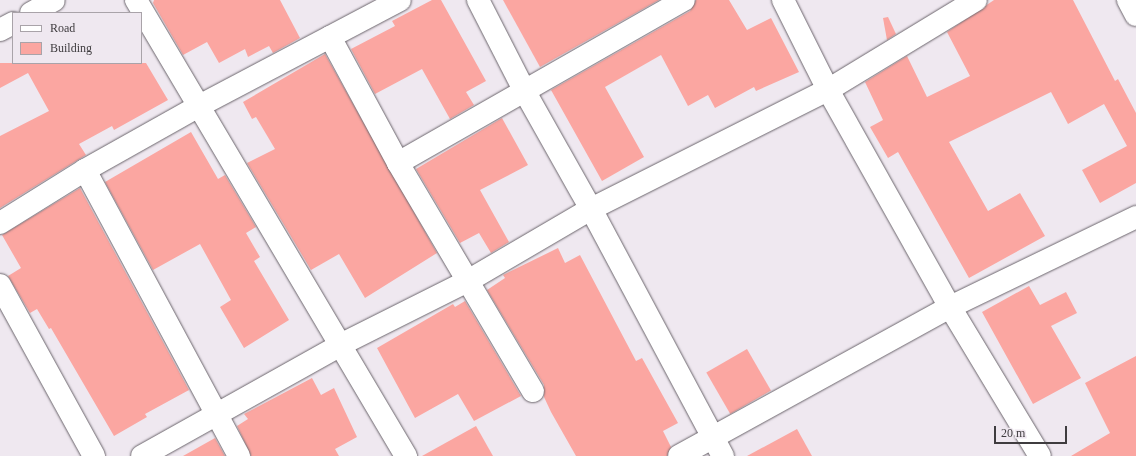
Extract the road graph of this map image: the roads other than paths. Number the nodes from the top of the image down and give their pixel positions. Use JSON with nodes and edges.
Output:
{"nodes":[{"id":1,"x":54,"y":0,"type":"edge"},
{"id":2,"x":136,"y":0,"type":"edge"},
{"id":3,"x":400,"y":0,"type":"edge"},
{"id":4,"x":478,"y":0,"type":"edge"},
{"id":5,"x":684,"y":0,"type":"edge"},
{"id":6,"x":783,"y":0,"type":"edge"},
{"id":7,"x":976,"y":0,"type":"edge"},
{"id":8,"x":1128,"y":0,"type":"edge"},
{"id":9,"x":33,"y":12,"type":"edge"},
{"id":10,"x":1136,"y":15,"type":"edge"},
{"id":11,"x":12,"y":24,"type":"edge"},
{"id":12,"x":0,"y":30,"type":"edge"},
{"id":13,"x":330,"y":37,"type":"junction"},
{"id":14,"x":828,"y":90,"type":"junction"},
{"id":15,"x":525,"y":92,"type":"junction"},
{"id":16,"x":199,"y":106,"type":"junction"},
{"id":17,"x":398,"y":163,"type":"junction"},
{"id":18,"x":85,"y":170,"type":"junction"},
{"id":19,"x":591,"y":209,"type":"junction"},
{"id":20,"x":1136,"y":217,"type":"edge"},
{"id":21,"x":0,"y":223,"type":"edge"},
{"id":22,"x":466,"y":282,"type":"junction"},
{"id":23,"x":0,"y":285,"type":"edge"},
{"id":24,"x":950,"y":307,"type":"junction"},
{"id":25,"x":342,"y":344,"type":"junction"},
{"id":26,"x":533,"y":391,"type":"dead end"},
{"id":27,"x":217,"y":414,"type":"junction"},
{"id":28,"x":712,"y":437,"type":"junction"},
{"id":29,"x":94,"y":456,"type":"edge"},
{"id":30,"x":142,"y":456,"type":"edge"},
{"id":31,"x":239,"y":456,"type":"edge"},
{"id":32,"x":406,"y":456,"type":"edge"},
{"id":33,"x":679,"y":456,"type":"edge"},
{"id":34,"x":723,"y":456,"type":"edge"},
{"id":35,"x":1040,"y":456,"type":"edge"}],
"edges":[{"from":1,"to":9,"type":"street"},
{"from":2,"to":16,"type":"street"},
{"from":3,"to":13,"type":"street"},
{"from":4,"to":15,"type":"street"},
{"from":5,"to":15,"type":"street"},
{"from":6,"to":14,"type":"street"},
{"from":7,"to":14,"type":"street"},
{"from":8,"to":10,"type":"street"},
{"from":11,"to":12,"type":"street"},
{"from":13,"to":16,"type":"street"},
{"from":13,"to":17,"type":"street"},
{"from":14,"to":19,"type":"street"},
{"from":14,"to":24,"type":"street"},
{"from":15,"to":17,"type":"street"},
{"from":15,"to":19,"type":"street"},
{"from":16,"to":18,"type":"street"},
{"from":16,"to":25,"type":"street"},
{"from":17,"to":22,"type":"street"},
{"from":18,"to":21,"type":"street"},
{"from":18,"to":27,"type":"street"},
{"from":19,"to":22,"type":"street"},
{"from":19,"to":28,"type":"street"},
{"from":20,"to":24,"type":"street"},
{"from":22,"to":25,"type":"street"},
{"from":22,"to":26,"type":"street"},
{"from":23,"to":29,"type":"street"},
{"from":24,"to":28,"type":"street"},
{"from":24,"to":35,"type":"street"},
{"from":25,"to":27,"type":"street"},
{"from":25,"to":32,"type":"street"},
{"from":27,"to":30,"type":"street"},
{"from":27,"to":31,"type":"street"},
{"from":28,"to":33,"type":"street"},
{"from":28,"to":34,"type":"street"}]}
